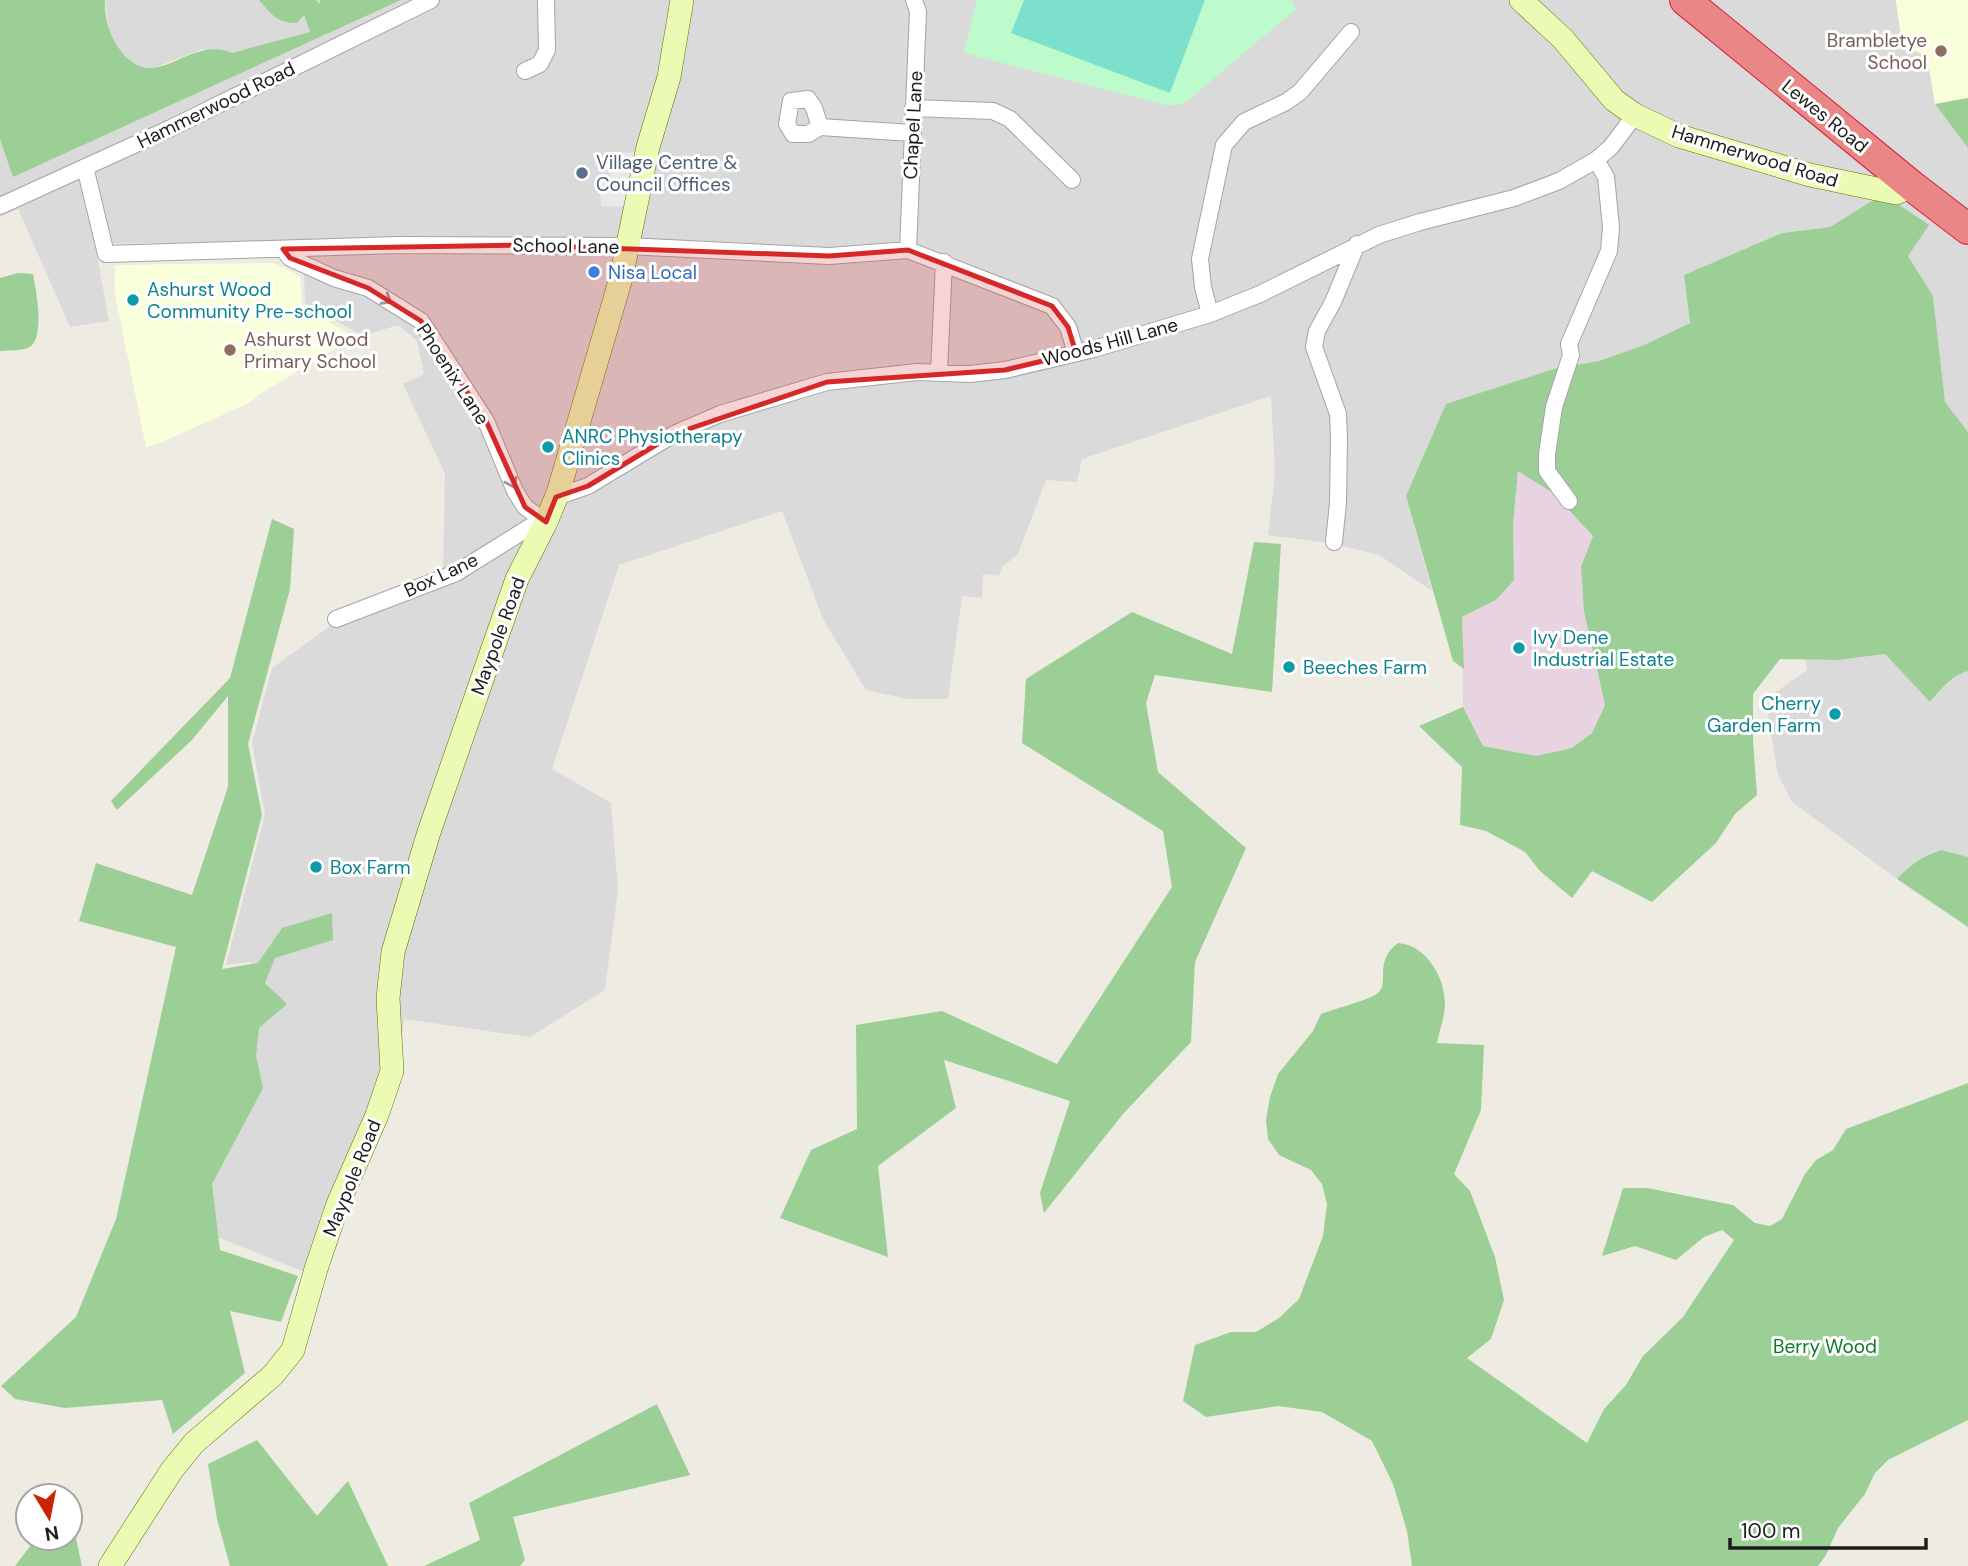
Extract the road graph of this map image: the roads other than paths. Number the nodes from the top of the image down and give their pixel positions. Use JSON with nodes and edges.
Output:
{"nodes":[{"id":1,"x":431,"y":0,"type":"edge"},
{"id":2,"x":546,"y":0,"type":"edge"},
{"id":3,"x":682,"y":0,"type":"edge"},
{"id":4,"x":914,"y":0,"type":"edge"},
{"id":5,"x":1521,"y":0,"type":"edge"},
{"id":6,"x":1685,"y":0,"type":"edge"},
{"id":7,"x":1351,"y":32,"type":"dead end"},
{"id":8,"x":526,"y":71,"type":"dead end"},
{"id":9,"x":913,"y":108,"type":"junction"},
{"id":10,"x":1635,"y":115,"type":"junction"},
{"id":11,"x":820,"y":127,"type":"dead end"},
{"id":12,"x":912,"y":133,"type":"junction"},
{"id":13,"x":1596,"y":160,"type":"junction"},
{"id":14,"x":85,"y":167,"type":"junction"},
{"id":15,"x":1072,"y":180,"type":"dead end"},
{"id":16,"x":1912,"y":186,"type":"junction"},
{"id":17,"x":0,"y":206,"type":"edge"},
{"id":18,"x":1968,"y":229,"type":"edge"},
{"id":19,"x":1357,"y":244,"type":"junction"},
{"id":20,"x":627,"y":246,"type":"junction"},
{"id":21,"x":283,"y":249,"type":"junction"},
{"id":22,"x":908,"y":250,"type":"junction"},
{"id":23,"x":944,"y":262,"type":"junction"},
{"id":24,"x":1210,"y":314,"type":"junction"},
{"id":25,"x":1076,"y":353,"type":"junction"},
{"id":26,"x":939,"y":372,"type":"junction"},
{"id":27,"x":558,"y":493,"type":"junction"},
{"id":28,"x":1569,"y":501,"type":"dead end"},
{"id":29,"x":544,"y":521,"type":"junction"},
{"id":30,"x":1334,"y":542,"type":"dead end"},
{"id":31,"x":336,"y":619,"type":"dead end"},
{"id":32,"x":110,"y":1566,"type":"edge"}],
"edges":[{"from":1,"to":14,"type":"street","name":"Hammerwood Road"},
{"from":2,"to":8,"type":"street"},
{"from":3,"to":20,"type":"street","name":"Maypole Road"},
{"from":4,"to":9,"type":"street","name":"Chapel Lane"},
{"from":5,"to":10,"type":"street","name":"Hammerwood Road"},
{"from":6,"to":16,"type":"highway","name":"Lewes Road"},
{"from":7,"to":24,"type":"street"},
{"from":9,"to":12,"type":"street","name":"Chapel Lane"},
{"from":9,"to":15,"type":"street"},
{"from":10,"to":13,"type":"street","name":"Woods Hill Lane"},
{"from":10,"to":16,"type":"street","name":"Hammerwood Road"},
{"from":11,"to":12,"type":"street"},
{"from":12,"to":22,"type":"street","name":"Chapel Lane"},
{"from":13,"to":19,"type":"street","name":"Woods Hill Lane"},
{"from":13,"to":28,"type":"street"},
{"from":14,"to":17,"type":"street","name":"Hammerwood Road"},
{"from":14,"to":21,"type":"street","name":"School Lane"},
{"from":16,"to":18,"type":"highway","name":"Lewes Road"},
{"from":19,"to":24,"type":"street","name":"Woods Hill Lane"},
{"from":19,"to":30,"type":"street"},
{"from":20,"to":21,"type":"street","name":"School Lane"},
{"from":20,"to":22,"type":"street","name":"School Lane"},
{"from":20,"to":27,"type":"street","name":"Maypole Road"},
{"from":21,"to":29,"type":"street","name":"Phoenix Lane","one_way":true},
{"from":22,"to":23,"type":"street","name":"School Lane"},
{"from":23,"to":25,"type":"street","name":"School Lane"},
{"from":23,"to":26,"type":"street"},
{"from":24,"to":25,"type":"street","name":"Woods Hill Lane"},
{"from":25,"to":26,"type":"street","name":"Woods Hill Lane"},
{"from":26,"to":27,"type":"street","name":"Woods Hill Lane"},
{"from":27,"to":29,"type":"street","name":"Maypole Road"},
{"from":29,"to":31,"type":"street","name":"Box Lane"},
{"from":29,"to":32,"type":"street","name":"Maypole Road"}]}
